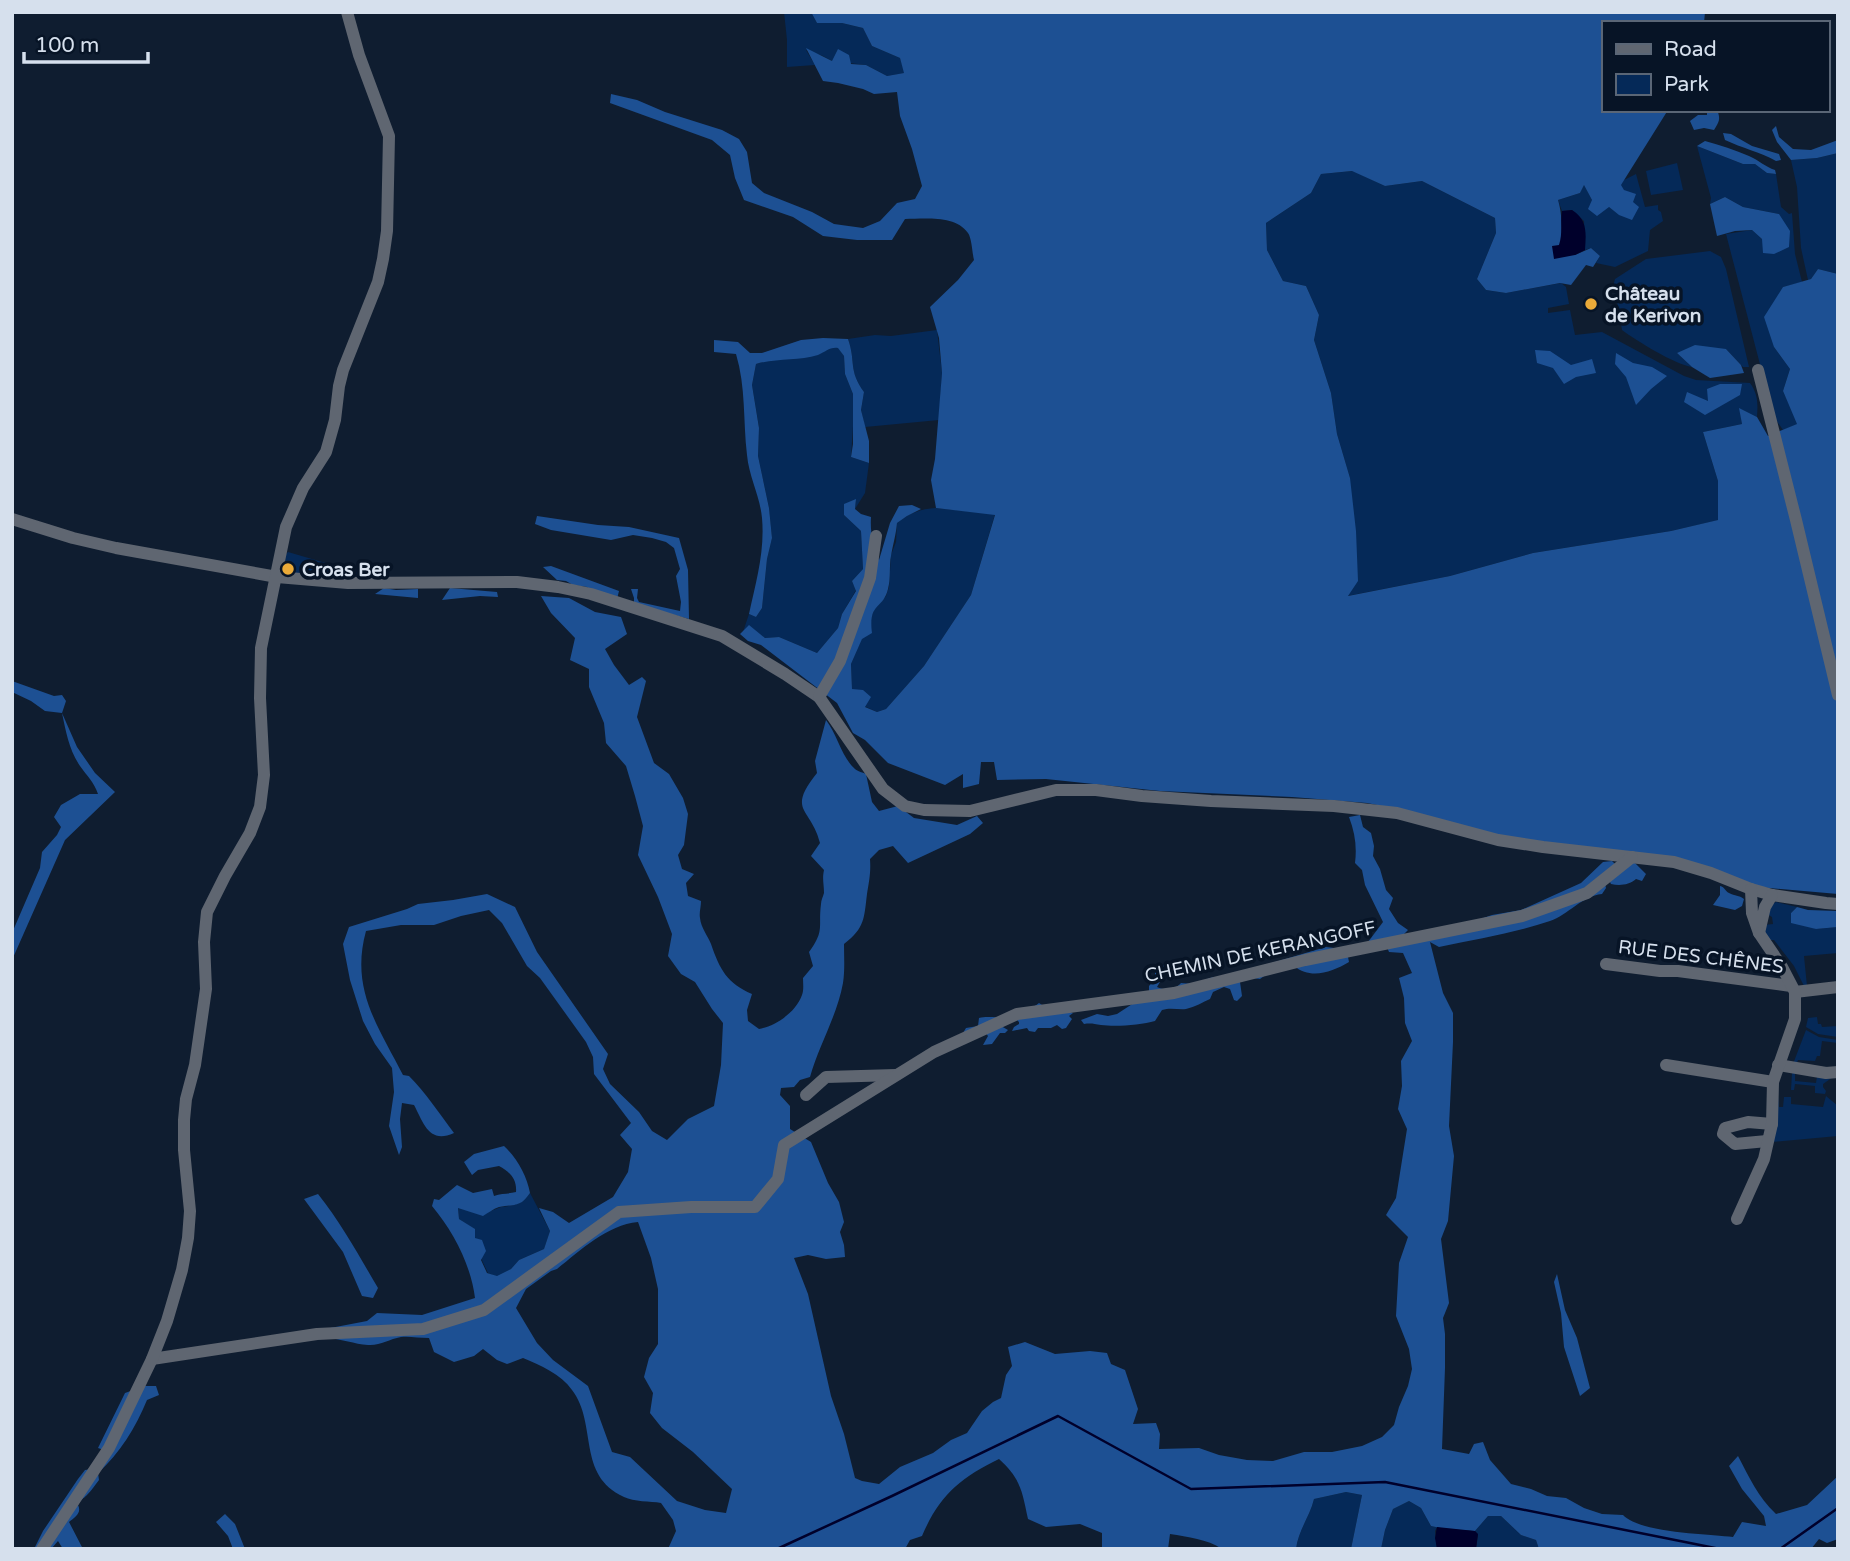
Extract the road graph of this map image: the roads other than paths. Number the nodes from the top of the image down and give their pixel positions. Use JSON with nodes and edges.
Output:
{"nodes":[{"id":1,"x":347,"y":12,"type":"edge"},
{"id":2,"x":1758,"y":370,"type":"dead end"},
{"id":3,"x":12,"y":519,"type":"edge"},
{"id":4,"x":876,"y":536,"type":"dead end"},
{"id":5,"x":277,"y":578,"type":"junction"},
{"id":6,"x":1838,"y":695,"type":"edge"},
{"id":7,"x":819,"y":697,"type":"junction"},
{"id":8,"x":1632,"y":857,"type":"junction"},
{"id":9,"x":1751,"y":889,"type":"junction"},
{"id":10,"x":1772,"y":895,"type":"junction"},
{"id":11,"x":1838,"y":897,"type":"edge"},
{"id":12,"x":1838,"y":904,"type":"edge"},
{"id":13,"x":1759,"y":933,"type":"junction"},
{"id":14,"x":1606,"y":964,"type":"dead end"},
{"id":15,"x":1838,"y":987,"type":"edge"},
{"id":16,"x":1793,"y":989,"type":"junction"},
{"id":17,"x":1666,"y":1065,"type":"dead end"},
{"id":18,"x":1778,"y":1065,"type":"junction"},
{"id":19,"x":1838,"y":1072,"type":"edge"},
{"id":20,"x":897,"y":1075,"type":"junction"},
{"id":21,"x":1773,"y":1082,"type":"junction"},
{"id":22,"x":806,"y":1095,"type":"dead end"},
{"id":23,"x":1772,"y":1124,"type":"junction"},
{"id":24,"x":1767,"y":1141,"type":"junction"},
{"id":25,"x":1737,"y":1219,"type":"dead end"},
{"id":26,"x":152,"y":1359,"type":"junction"},
{"id":27,"x":42,"y":1549,"type":"edge"}],
"edges":[{"from":1,"to":5,"type":"street"},
{"from":2,"to":6,"type":"street"},
{"from":3,"to":5,"type":"street"},
{"from":4,"to":7,"type":"street"},
{"from":5,"to":7,"type":"street"},
{"from":5,"to":26,"type":"street"},
{"from":7,"to":8,"type":"street"},
{"from":8,"to":9,"type":"street"},
{"from":8,"to":20,"type":"street","name":"CHEMIN DE KERANGOFF"},
{"from":9,"to":10,"type":"street"},
{"from":9,"to":11,"type":"street"},
{"from":9,"to":13,"type":"street"},
{"from":10,"to":12,"type":"street"},
{"from":10,"to":13,"type":"street"},
{"from":13,"to":16,"type":"street"},
{"from":14,"to":16,"type":"street","name":"RUE DES CHÊNES"},
{"from":15,"to":16,"type":"street","name":"RUE DES CHÊNES"},
{"from":16,"to":18,"type":"street"},
{"from":17,"to":21,"type":"street"},
{"from":18,"to":19,"type":"street"},
{"from":18,"to":21,"type":"street"},
{"from":20,"to":22,"type":"street"},
{"from":20,"to":26,"type":"street","name":"CHEMIN DE KERANGOFF"},
{"from":21,"to":23,"type":"street"},
{"from":23,"to":24,"type":"street"},
{"from":23,"to":24,"type":"street"},
{"from":24,"to":25,"type":"street"},
{"from":26,"to":27,"type":"street"}]}
